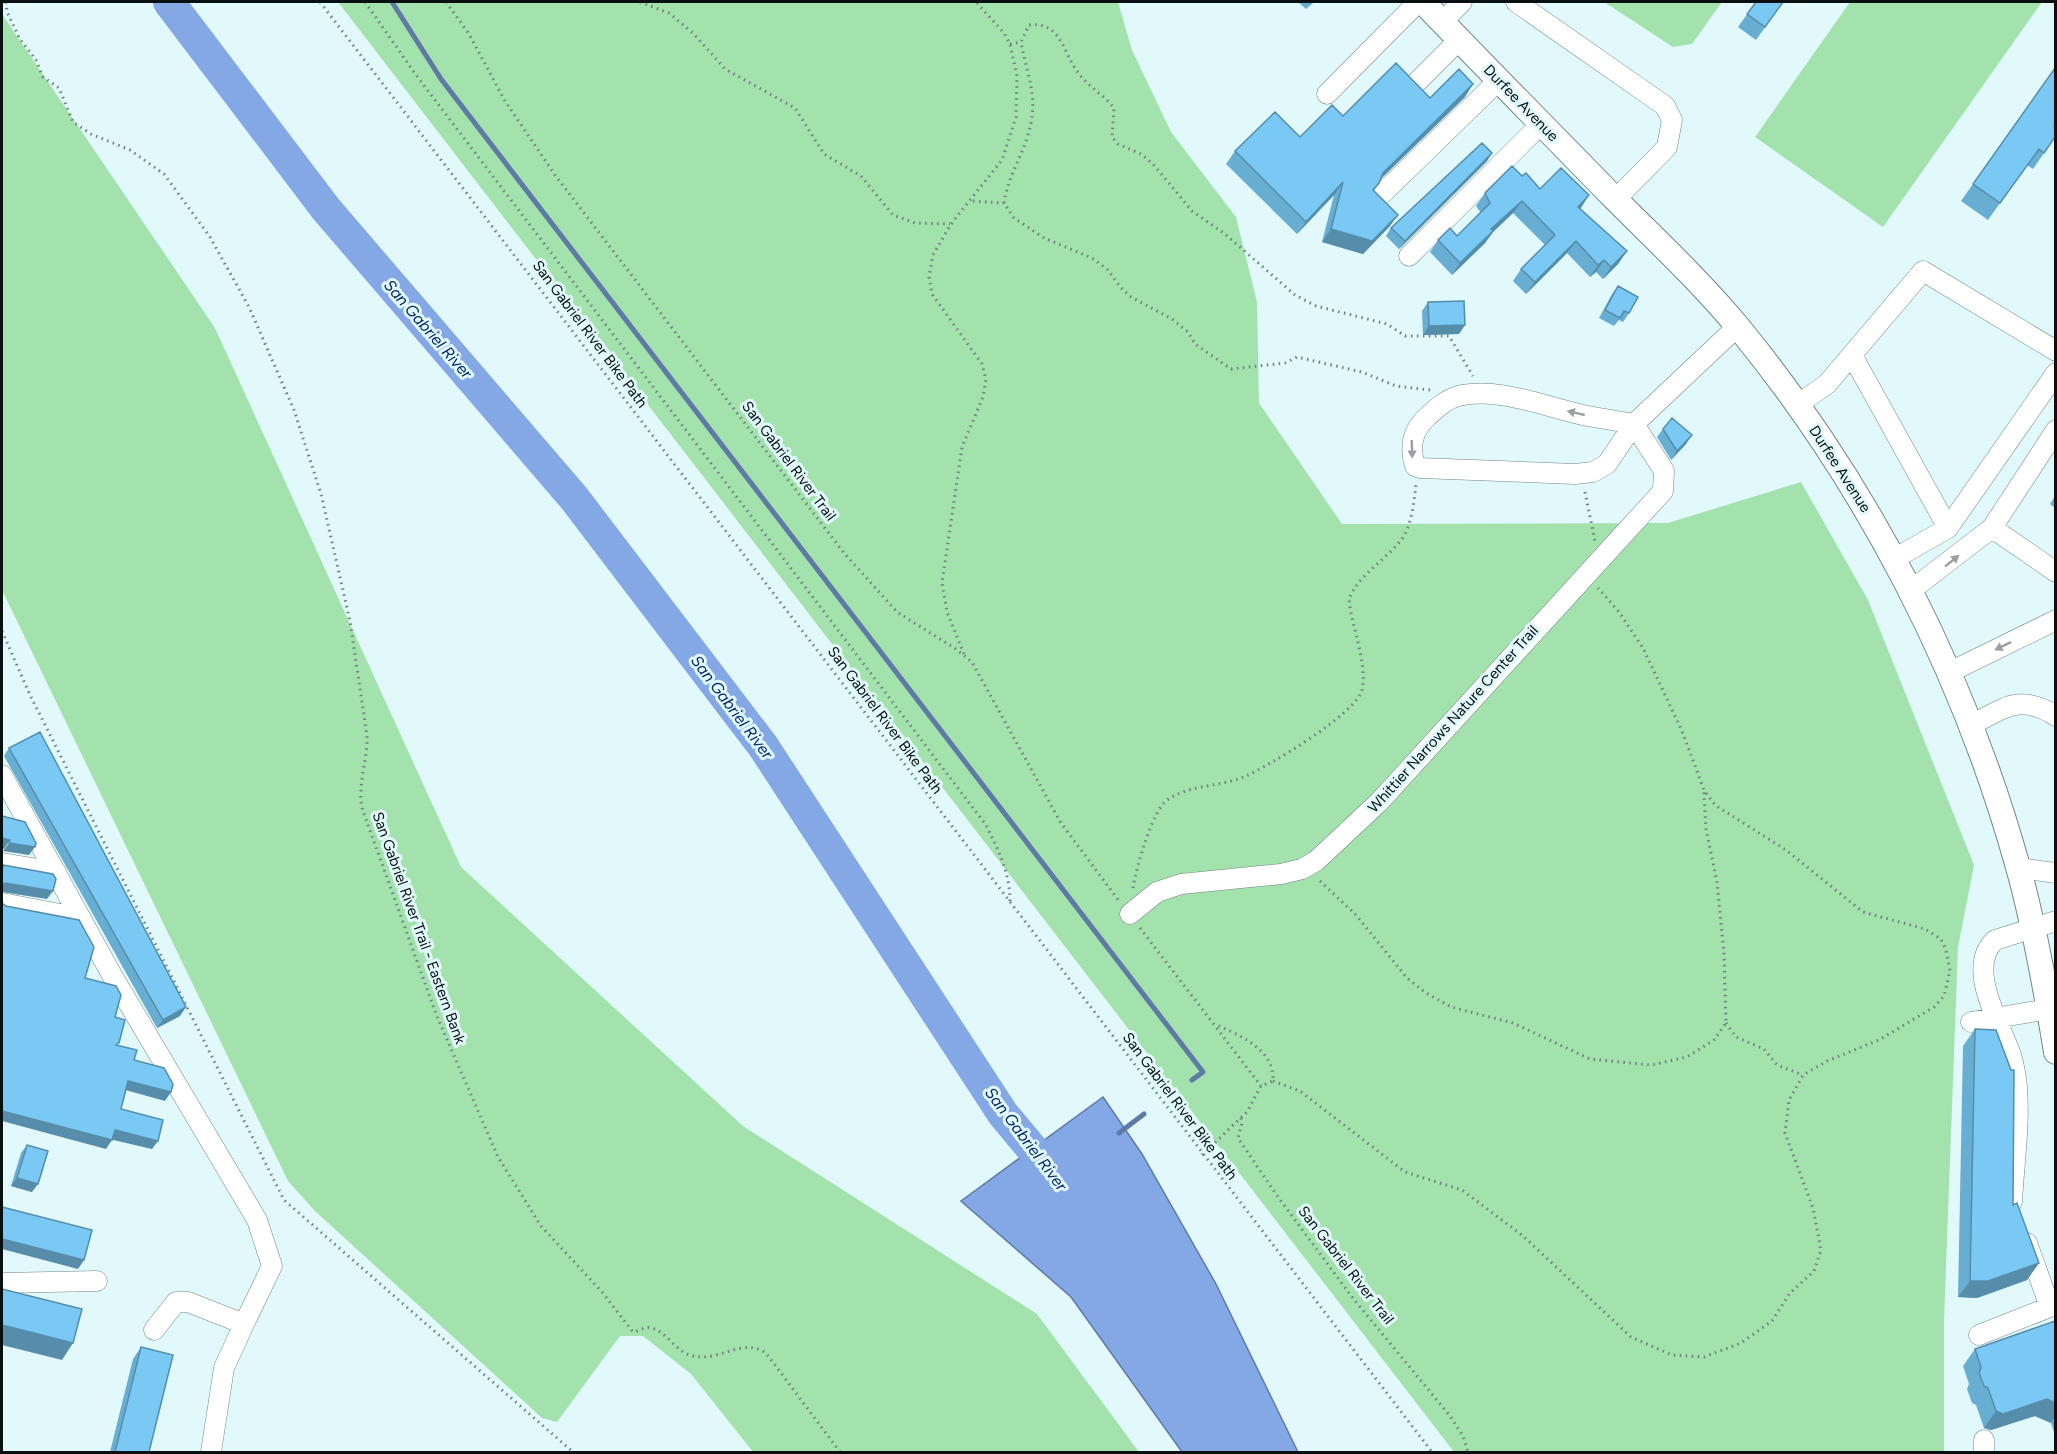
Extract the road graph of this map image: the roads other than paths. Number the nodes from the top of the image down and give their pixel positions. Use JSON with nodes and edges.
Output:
{"nodes":[{"id":1,"x":1418,"y":2,"type":"edge"},
{"id":2,"x":1423,"y":2,"type":"edge"},
{"id":3,"x":1462,"y":2,"type":"edge"},
{"id":4,"x":1516,"y":2,"type":"edge"},
{"id":5,"x":1442,"y":22,"type":"junction"},
{"id":6,"x":1460,"y":39,"type":"junction"},
{"id":7,"x":1498,"y":81,"type":"junction"},
{"id":8,"x":1414,"y":85,"type":"edge"},
{"id":9,"x":1327,"y":94,"type":"dead end"},
{"id":10,"x":1541,"y":124,"type":"junction"},
{"id":11,"x":1382,"y":194,"type":"edge"},
{"id":12,"x":1616,"y":199,"type":"junction"},
{"id":13,"x":1409,"y":256,"type":"dead end"},
{"id":14,"x":1738,"y":326,"type":"junction"},
{"id":15,"x":2055,"y":351,"type":"edge"},
{"id":16,"x":1852,"y":355,"type":"junction"},
{"id":17,"x":2055,"y":373,"type":"edge"},
{"id":18,"x":1797,"y":405,"type":"junction"},
{"id":19,"x":1634,"y":423,"type":"junction"},
{"id":20,"x":2055,"y":430,"type":"edge"},
{"id":21,"x":1948,"y":528,"type":"junction"},
{"id":22,"x":1992,"y":528,"type":"junction"},
{"id":23,"x":1894,"y":560,"type":"junction"},
{"id":24,"x":2055,"y":572,"type":"edge"},
{"id":25,"x":1910,"y":591,"type":"junction"},
{"id":26,"x":2055,"y":620,"type":"edge"},
{"id":27,"x":1950,"y":672,"type":"junction"},
{"id":28,"x":2055,"y":714,"type":"edge"},
{"id":29,"x":1971,"y":725,"type":"junction"},
{"id":30,"x":2,"y":776,"type":"edge"},
{"id":31,"x":2,"y":863,"type":"edge"},
{"id":32,"x":2019,"y":868,"type":"junction"},
{"id":33,"x":56,"y":872,"type":"junction"},
{"id":34,"x":2055,"y":873,"type":"edge"},
{"id":35,"x":2,"y":903,"type":"edge"},
{"id":36,"x":1130,"y":914,"type":"road end"},
{"id":37,"x":81,"y":918,"type":"junction"},
{"id":38,"x":2044,"y":924,"type":"edge"},
{"id":39,"x":2049,"y":968,"type":"edge"},
{"id":40,"x":2049,"y":1009,"type":"junction"},
{"id":41,"x":1995,"y":1018,"type":"junction"},
{"id":42,"x":1971,"y":1022,"type":"dead end"},
{"id":43,"x":2055,"y":1052,"type":"edge"},
{"id":44,"x":98,"y":1281,"type":"dead end"},
{"id":45,"x":2,"y":1283,"type":"edge"},
{"id":46,"x":2053,"y":1306,"type":"edge"},
{"id":47,"x":243,"y":1324,"type":"junction"},
{"id":48,"x":154,"y":1330,"type":"dead end"},
{"id":49,"x":1979,"y":1335,"type":"dead end"},
{"id":50,"x":211,"y":1452,"type":"edge"}],
"edges":[{"from":1,"to":9,"type":"street"},
{"from":2,"to":5,"type":"main road","name":"Durfee Avenue"},
{"from":3,"to":5,"type":"street"},
{"from":4,"to":12,"type":"street"},
{"from":5,"to":6,"type":"main road","name":"Durfee Avenue"},
{"from":6,"to":7,"type":"main road","name":"Durfee Avenue"},
{"from":6,"to":8,"type":"street"},
{"from":7,"to":10,"type":"main road","name":"Durfee Avenue"},
{"from":7,"to":11,"type":"street"},
{"from":10,"to":12,"type":"main road","name":"Durfee Avenue"},
{"from":10,"to":13,"type":"street"},
{"from":12,"to":14,"type":"main road","name":"Durfee Avenue"},
{"from":14,"to":18,"type":"main road","name":"Durfee Avenue"},
{"from":14,"to":19,"type":"street"},
{"from":15,"to":16,"type":"street"},
{"from":16,"to":18,"type":"street"},
{"from":16,"to":21,"type":"street"},
{"from":17,"to":21,"type":"street"},
{"from":18,"to":23,"type":"main road","name":"Durfee Avenue"},
{"from":19,"to":19,"type":"street","one_way":true},
{"from":19,"to":36,"type":"street","name":"Whittier Narrows Nature Center Trail"},
{"from":20,"to":22,"type":"street"},
{"from":21,"to":23,"type":"street"},
{"from":22,"to":24,"type":"street"},
{"from":25,"to":22,"type":"street","one_way":true},
{"from":23,"to":25,"type":"main road","name":"Durfee Avenue"},
{"from":25,"to":27,"type":"main road","name":"Durfee Avenue"},
{"from":26,"to":27,"type":"street","one_way":true},
{"from":27,"to":29,"type":"main road","name":"Durfee Avenue"},
{"from":28,"to":29,"type":"street"},
{"from":29,"to":32,"type":"main road","name":"Durfee Avenue"},
{"from":30,"to":33,"type":"street"},
{"from":31,"to":33,"type":"street"},
{"from":32,"to":34,"type":"street"},
{"from":32,"to":38,"type":"main road","name":"Durfee Avenue"},
{"from":33,"to":37,"type":"street"},
{"from":35,"to":37,"type":"street"},
{"from":37,"to":47,"type":"street"},
{"from":38,"to":39,"type":"main road","name":"Durfee Avenue"},
{"from":38,"to":41,"type":"street"},
{"from":39,"to":40,"type":"main road","name":"Durfee Avenue"},
{"from":40,"to":41,"type":"street"},
{"from":40,"to":43,"type":"main road","name":"Durfee Avenue"},
{"from":41,"to":42,"type":"street"},
{"from":41,"to":46,"type":"street"},
{"from":44,"to":45,"type":"street"},
{"from":46,"to":49,"type":"street"},
{"from":47,"to":48,"type":"street"},
{"from":47,"to":50,"type":"street"}]}
